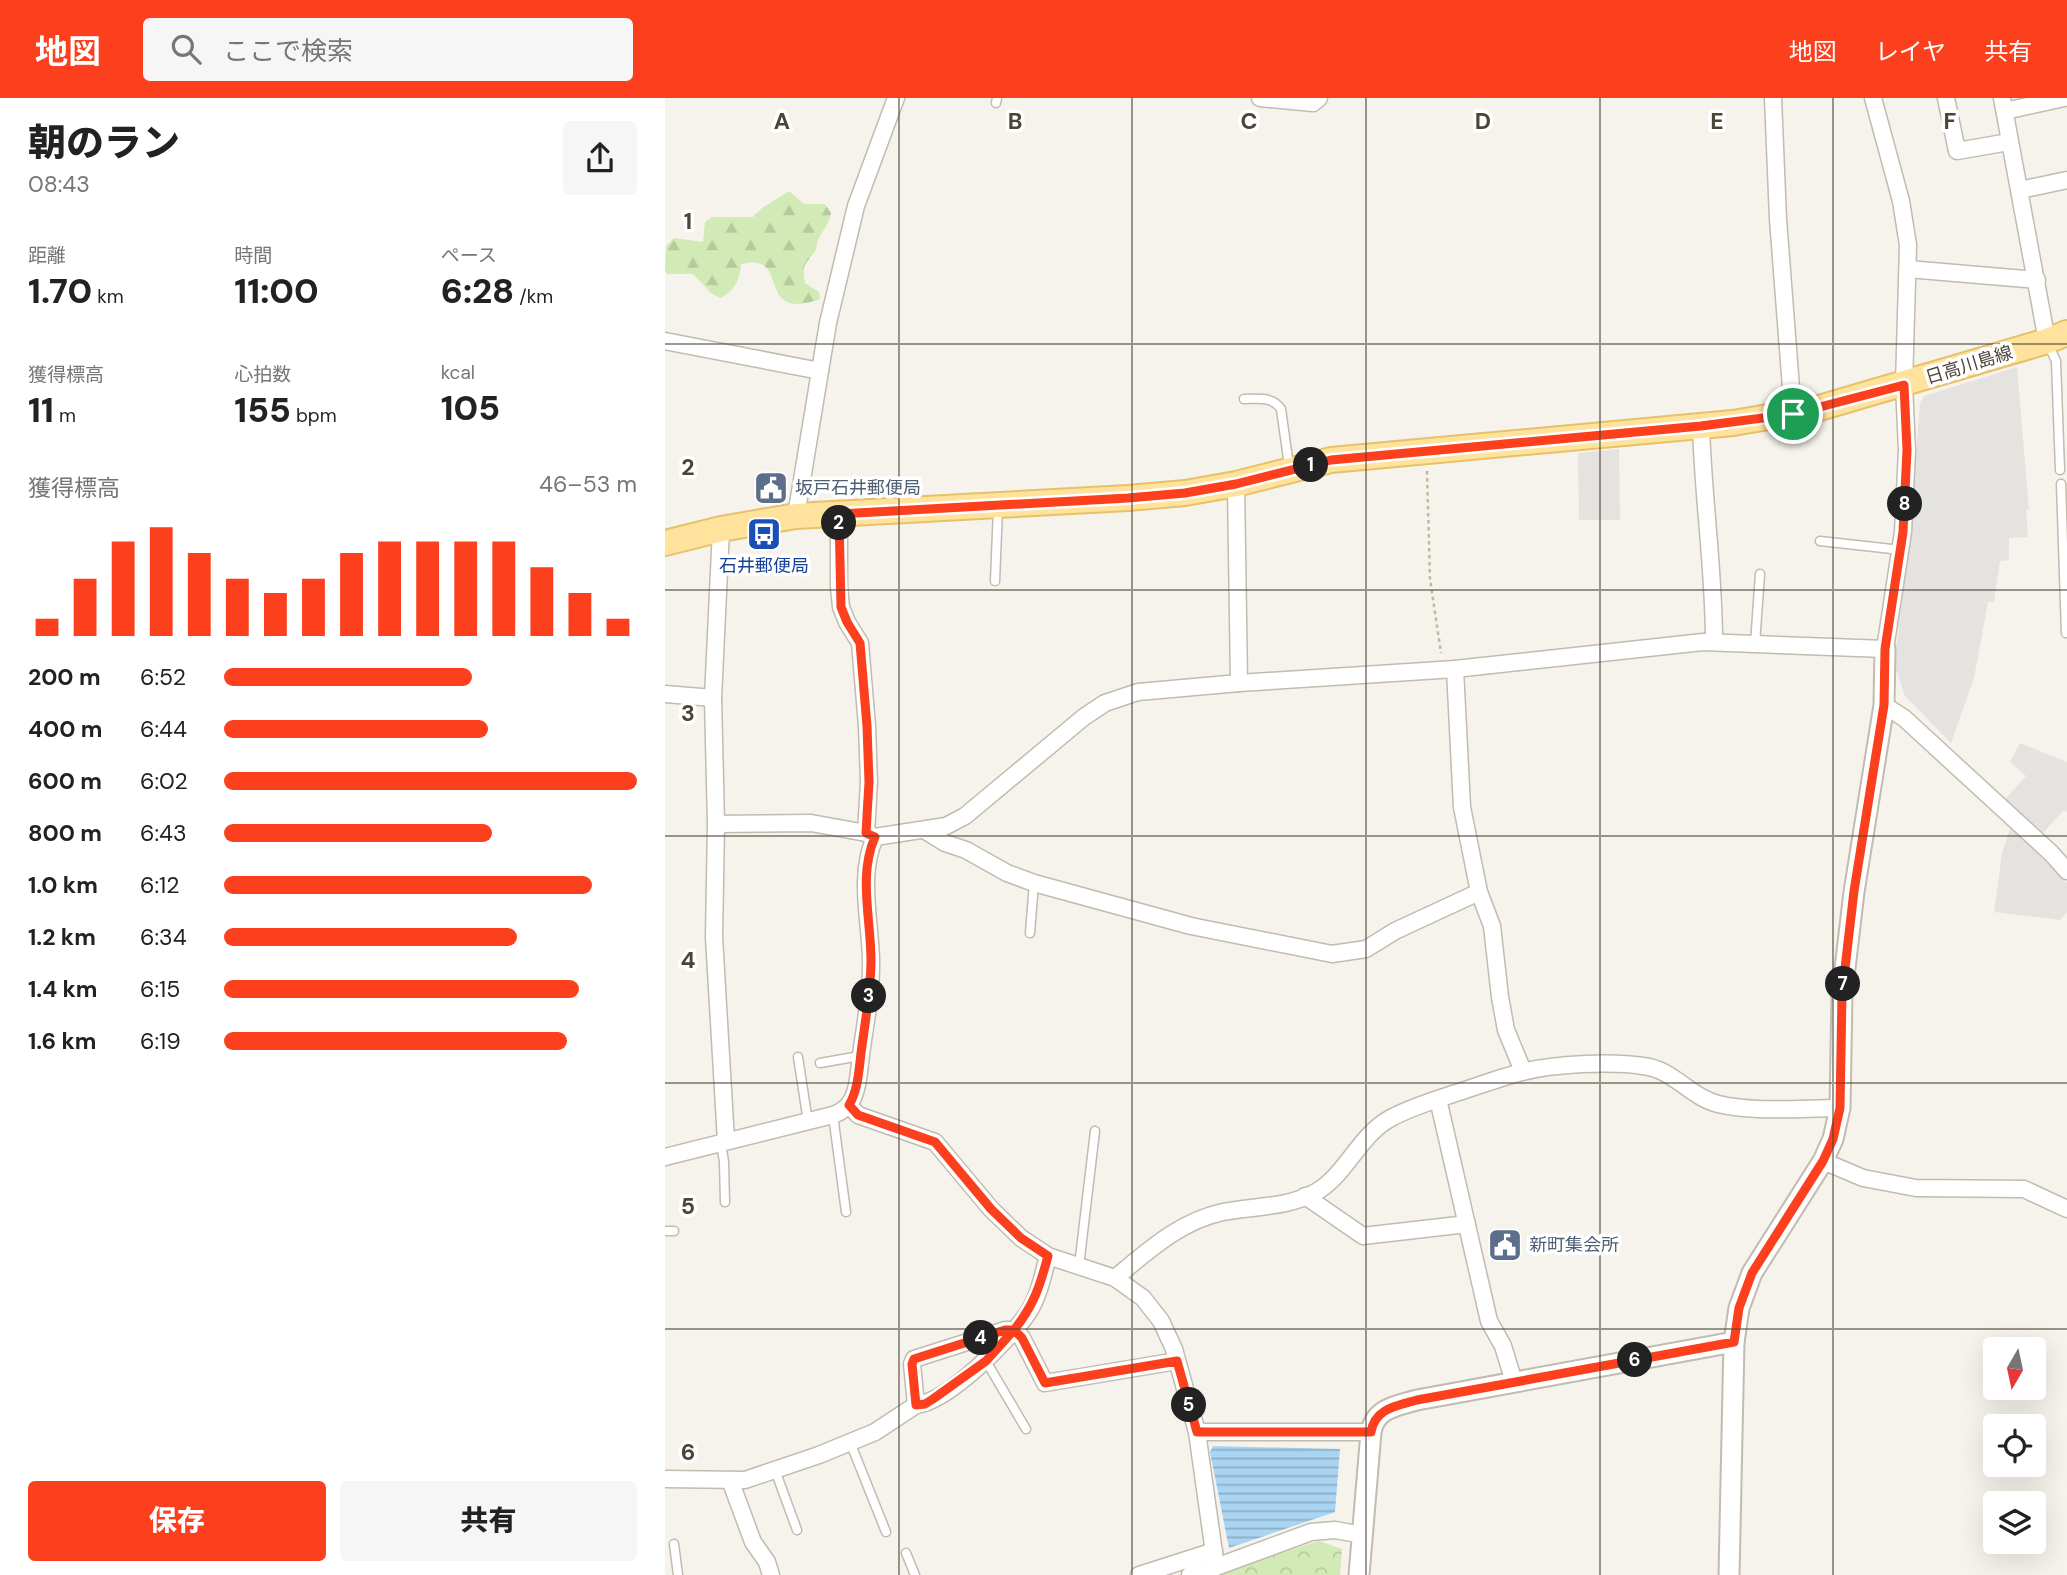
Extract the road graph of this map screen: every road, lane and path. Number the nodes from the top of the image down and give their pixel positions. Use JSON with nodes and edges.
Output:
{"nodes":[{"id":1,"x":896,"y":98,"type":"edge"},
{"id":2,"x":1260,"y":98,"type":"edge"},
{"id":3,"x":1319,"y":98,"type":"edge"},
{"id":4,"x":1773,"y":98,"type":"edge"},
{"id":5,"x":1873,"y":98,"type":"edge"},
{"id":6,"x":1947,"y":98,"type":"edge"},
{"id":7,"x":2064,"y":98,"type":"edge"},
{"id":8,"x":2003,"y":105,"type":"edge"},
{"id":9,"x":2009,"y":142,"type":"junction"},
{"id":10,"x":2067,"y":180,"type":"edge"},
{"id":11,"x":2020,"y":190,"type":"junction"},
{"id":12,"x":1908,"y":269,"type":"junction"},
{"id":13,"x":2037,"y":281,"type":"junction"},
{"id":14,"x":2057,"y":337,"type":"edge"},
{"id":15,"x":665,"y":341,"type":"edge"},
{"id":16,"x":820,"y":371,"type":"junction"},
{"id":17,"x":2067,"y":379,"type":"edge"},
{"id":18,"x":2056,"y":380,"type":"junction"},
{"id":19,"x":1904,"y":385,"type":"junction"},
{"id":20,"x":1244,"y":399,"type":"dead end"},
{"id":21,"x":1793,"y":414,"type":"junction"},
{"id":22,"x":1701,"y":426,"type":"junction"},
{"id":23,"x":1426,"y":450,"type":"junction"},
{"id":24,"x":1290,"y":470,"type":"junction"},
{"id":25,"x":2060,"y":470,"type":"dead end"},
{"id":26,"x":1236,"y":484,"type":"junction"},
{"id":27,"x":2061,"y":484,"type":"dead end"},
{"id":28,"x":998,"y":505,"type":"junction"},
{"id":29,"x":839,"y":514,"type":"junction"},
{"id":30,"x":796,"y":516,"type":"junction"},
{"id":31,"x":721,"y":529,"type":"junction"},
{"id":32,"x":1820,"y":541,"type":"dead end"},
{"id":33,"x":665,"y":543,"type":"edge"},
{"id":34,"x":1901,"y":550,"type":"junction"},
{"id":35,"x":1761,"y":574,"type":"dead end"},
{"id":36,"x":995,"y":581,"type":"dead end"},
{"id":37,"x":2067,"y":633,"type":"edge"},
{"id":38,"x":1714,"y":642,"type":"junction"},
{"id":39,"x":1755,"y":644,"type":"junction"},
{"id":40,"x":1885,"y":649,"type":"junction"},
{"id":41,"x":1449,"y":669,"type":"junction"},
{"id":42,"x":1239,"y":683,"type":"junction"},
{"id":43,"x":665,"y":694,"type":"edge"},
{"id":44,"x":713,"y":698,"type":"junction"},
{"id":45,"x":1884,"y":705,"type":"junction"},
{"id":46,"x":716,"y":824,"type":"junction"},
{"id":47,"x":925,"y":830,"type":"junction"},
{"id":48,"x":870,"y":835,"type":"junction"},
{"id":49,"x":2067,"y":871,"type":"edge"},
{"id":50,"x":1034,"y":883,"type":"junction"},
{"id":51,"x":1479,"y":892,"type":"junction"},
{"id":52,"x":1030,"y":933,"type":"dead end"},
{"id":53,"x":860,"y":1056,"type":"junction"},
{"id":54,"x":798,"y":1057,"type":"dead end"},
{"id":55,"x":820,"y":1063,"type":"dead end"},
{"id":56,"x":1523,"y":1071,"type":"junction"},
{"id":57,"x":1438,"y":1099,"type":"junction"},
{"id":58,"x":849,"y":1105,"type":"junction"},
{"id":59,"x":1840,"y":1108,"type":"junction"},
{"id":60,"x":834,"y":1115,"type":"junction"},
{"id":61,"x":808,"y":1122,"type":"junction"},
{"id":62,"x":1095,"y":1131,"type":"dead end"},
{"id":63,"x":724,"y":1142,"type":"junction"},
{"id":64,"x":665,"y":1157,"type":"edge"},
{"id":65,"x":1823,"y":1161,"type":"junction"},
{"id":66,"x":1305,"y":1196,"type":"junction"},
{"id":67,"x":725,"y":1202,"type":"dead end"},
{"id":68,"x":2067,"y":1209,"type":"edge"},
{"id":69,"x":846,"y":1212,"type":"dead end"},
{"id":70,"x":1468,"y":1224,"type":"junction"},
{"id":71,"x":1048,"y":1256,"type":"junction"},
{"id":72,"x":1079,"y":1266,"type":"junction"},
{"id":73,"x":1115,"y":1278,"type":"junction"},
{"id":74,"x":1014,"y":1330,"type":"junction"},
{"id":75,"x":1734,"y":1342,"type":"junction"},
{"id":76,"x":986,"y":1361,"type":"junction"},
{"id":77,"x":1177,"y":1361,"type":"junction"},
{"id":78,"x":1514,"y":1382,"type":"junction"},
{"id":79,"x":916,"y":1405,"type":"junction"},
{"id":80,"x":1025,"y":1429,"type":"dead end"},
{"id":81,"x":1197,"y":1432,"type":"junction"},
{"id":82,"x":1371,"y":1432,"type":"junction"},
{"id":83,"x":850,"y":1442,"type":"junction"},
{"id":84,"x":775,"y":1469,"type":"junction"},
{"id":85,"x":665,"y":1479,"type":"edge"},
{"id":86,"x":730,"y":1480,"type":"junction"},
{"id":87,"x":797,"y":1530,"type":"dead end"},
{"id":88,"x":886,"y":1532,"type":"dead end"},
{"id":89,"x":1363,"y":1535,"type":"junction"},
{"id":90,"x":674,"y":1544,"type":"dead end"},
{"id":91,"x":906,"y":1553,"type":"dead end"},
{"id":92,"x":1215,"y":1559,"type":"junction"},
{"id":93,"x":678,"y":1575,"type":"edge"},
{"id":94,"x":771,"y":1575,"type":"edge"},
{"id":95,"x":915,"y":1575,"type":"edge"},
{"id":96,"x":1139,"y":1575,"type":"edge"},
{"id":97,"x":1190,"y":1575,"type":"edge"},
{"id":98,"x":1359,"y":1575,"type":"edge"},
{"id":99,"x":1729,"y":1575,"type":"edge"}],
"edges":[{"from":1,"to":16,"type":"street"},
{"from":2,"to":3,"type":"street"},
{"from":4,"to":21,"type":"street"},
{"from":5,"to":12,"type":"street"},
{"from":6,"to":9,"type":"street"},
{"from":7,"to":8,"type":"street"},
{"from":8,"to":9,"type":"street"},
{"from":9,"to":11,"type":"street"},
{"from":10,"to":11,"type":"street"},
{"from":11,"to":13,"type":"street"},
{"from":12,"to":13,"type":"street"},
{"from":12,"to":19,"type":"street"},
{"from":13,"to":14,"type":"street"},
{"from":14,"to":18,"type":"lane"},
{"from":14,"to":19,"type":"main road","name":"日高川島線"},
{"from":15,"to":16,"type":"street"},
{"from":16,"to":30,"type":"street"},
{"from":17,"to":18,"type":"lane"},
{"from":18,"to":25,"type":"lane"},
{"from":19,"to":21,"type":"main road","name":"日高川島線"},
{"from":19,"to":34,"type":"street"},
{"from":20,"to":24,"type":"lane"},
{"from":21,"to":22,"type":"main road","name":"日高川島線"},
{"from":22,"to":23,"type":"main road","name":"日高川島線"},
{"from":22,"to":38,"type":"street"},
{"from":23,"to":24,"type":"main road","name":"日高川島線"},
{"from":23,"to":41,"type":"path"},
{"from":24,"to":26,"type":"main road","name":"日高川島線"},
{"from":26,"to":28,"type":"main road","name":"日高川島線"},
{"from":26,"to":42,"type":"street"},
{"from":27,"to":37,"type":"lane"},
{"from":28,"to":29,"type":"main road","name":"日高川島線"},
{"from":28,"to":36,"type":"lane"},
{"from":29,"to":30,"type":"main road","name":"日高川島線"},
{"from":29,"to":48,"type":"street"},
{"from":30,"to":31,"type":"main road","name":"日高川島線"},
{"from":31,"to":33,"type":"main road","name":"日高川島線"},
{"from":31,"to":44,"type":"street"},
{"from":32,"to":34,"type":"lane"},
{"from":34,"to":40,"type":"street"},
{"from":35,"to":39,"type":"lane"},
{"from":38,"to":39,"type":"street"},
{"from":38,"to":41,"type":"street"},
{"from":39,"to":40,"type":"street"},
{"from":40,"to":45,"type":"street"},
{"from":41,"to":42,"type":"street"},
{"from":41,"to":51,"type":"street"},
{"from":42,"to":47,"type":"street"},
{"from":43,"to":44,"type":"street"},
{"from":44,"to":46,"type":"street"},
{"from":45,"to":49,"type":"street"},
{"from":45,"to":59,"type":"street"},
{"from":46,"to":48,"type":"street"},
{"from":46,"to":63,"type":"street"},
{"from":47,"to":48,"type":"street"},
{"from":47,"to":50,"type":"street"},
{"from":48,"to":53,"type":"street"},
{"from":50,"to":51,"type":"street"},
{"from":50,"to":52,"type":"lane"},
{"from":51,"to":56,"type":"street"},
{"from":53,"to":55,"type":"lane"},
{"from":53,"to":58,"type":"street"},
{"from":54,"to":61,"type":"lane"},
{"from":56,"to":57,"type":"street"},
{"from":56,"to":59,"type":"street"},
{"from":57,"to":66,"type":"street"},
{"from":57,"to":70,"type":"street"},
{"from":58,"to":60,"type":"street"},
{"from":58,"to":71,"type":"street"},
{"from":59,"to":65,"type":"street"},
{"from":60,"to":61,"type":"street"},
{"from":60,"to":69,"type":"lane"},
{"from":61,"to":63,"type":"street"},
{"from":62,"to":72,"type":"lane"},
{"from":63,"to":64,"type":"street"},
{"from":63,"to":67,"type":"lane"},
{"from":65,"to":68,"type":"street"},
{"from":65,"to":75,"type":"street"},
{"from":66,"to":70,"type":"street"},
{"from":66,"to":73,"type":"street"},
{"from":70,"to":78,"type":"street"},
{"from":71,"to":72,"type":"street"},
{"from":71,"to":74,"type":"street"},
{"from":72,"to":73,"type":"street"},
{"from":73,"to":77,"type":"street"},
{"from":74,"to":76,"type":"street"},
{"from":74,"to":77,"type":"street"},
{"from":74,"to":79,"type":"street"},
{"from":75,"to":78,"type":"street"},
{"from":75,"to":99,"type":"street"},
{"from":76,"to":79,"type":"street"},
{"from":76,"to":80,"type":"lane"},
{"from":77,"to":81,"type":"street"},
{"from":78,"to":82,"type":"street"},
{"from":79,"to":83,"type":"street"},
{"from":81,"to":82,"type":"street"},
{"from":81,"to":92,"type":"street"},
{"from":82,"to":89,"type":"street"},
{"from":83,"to":84,"type":"street"},
{"from":83,"to":88,"type":"lane"},
{"from":84,"to":86,"type":"street"},
{"from":84,"to":87,"type":"lane"},
{"from":85,"to":86,"type":"street"},
{"from":86,"to":94,"type":"street"},
{"from":89,"to":92,"type":"street"},
{"from":89,"to":98,"type":"street"},
{"from":90,"to":93,"type":"lane"},
{"from":91,"to":95,"type":"lane"},
{"from":92,"to":96,"type":"street"},
{"from":92,"to":97,"type":"street"}]}
